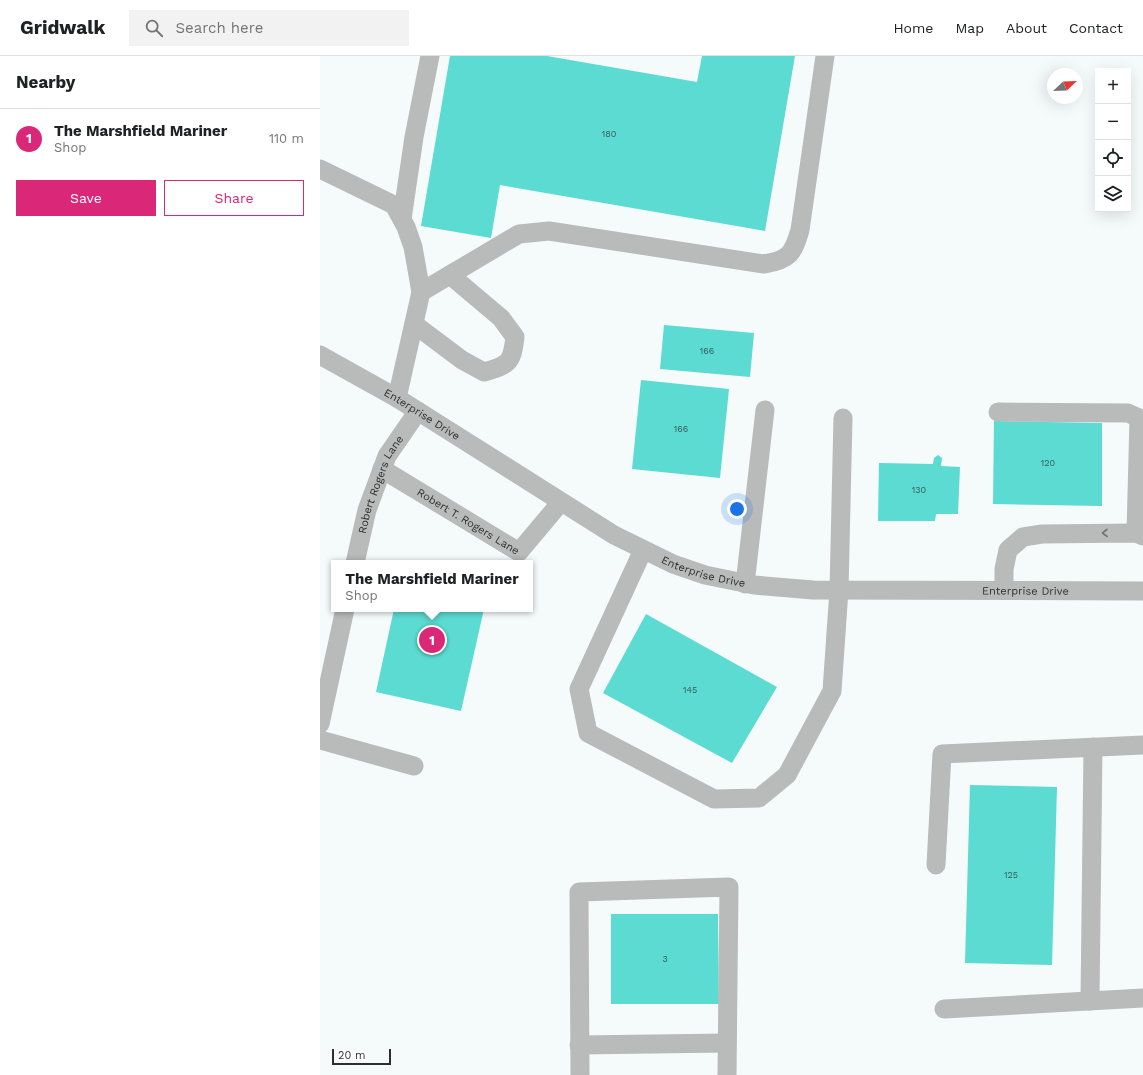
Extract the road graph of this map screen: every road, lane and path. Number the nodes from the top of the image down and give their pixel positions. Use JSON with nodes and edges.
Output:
{"nodes":[{"id":1,"x":430,"y":56,"type":"edge"},
{"id":2,"x":825,"y":56,"type":"edge"},
{"id":3,"x":320,"y":170,"type":"edge"},
{"id":4,"x":402,"y":219,"type":"junction"},
{"id":5,"x":450,"y":275,"type":"junction"},
{"id":6,"x":421,"y":292,"type":"junction"},
{"id":7,"x":414,"y":324,"type":"junction"},
{"id":8,"x":320,"y":355,"type":"edge"},
{"id":9,"x":397,"y":398,"type":"junction"},
{"id":10,"x":765,"y":410,"type":"dead end"},
{"id":11,"x":418,"y":411,"type":"junction"},
{"id":12,"x":998,"y":412,"type":"dead end"},
{"id":13,"x":843,"y":418,"type":"dead end"},
{"id":14,"x":1141,"y":419,"type":"edge"},
{"id":15,"x":382,"y":469,"type":"junction"},
{"id":16,"x":561,"y":502,"type":"junction"},
{"id":17,"x":1140,"y":534,"type":"edge"},
{"id":18,"x":643,"y":550,"type":"junction"},
{"id":19,"x":356,"y":560,"type":"edge"},
{"id":20,"x":745,"y":584,"type":"junction"},
{"id":21,"x":839,"y":590,"type":"junction"},
{"id":22,"x":1004,"y":590,"type":"junction"},
{"id":23,"x":1143,"y":591,"type":"edge"},
{"id":24,"x":344,"y":612,"type":"edge"},
{"id":25,"x":320,"y":724,"type":"edge"},
{"id":26,"x":320,"y":740,"type":"edge"},
{"id":27,"x":1143,"y":745,"type":"edge"},
{"id":28,"x":1093,"y":747,"type":"junction"},
{"id":29,"x":414,"y":766,"type":"dead end"},
{"id":30,"x":936,"y":865,"type":"dead end"},
{"id":31,"x":1143,"y":998,"type":"edge"},
{"id":32,"x":1090,"y":1001,"type":"junction"},
{"id":33,"x":944,"y":1009,"type":"dead end"},
{"id":34,"x":728,"y":1043,"type":"junction"},
{"id":35,"x":579,"y":1045,"type":"junction"},
{"id":36,"x":580,"y":1075,"type":"edge"},
{"id":37,"x":727,"y":1075,"type":"edge"}],
"edges":[{"from":1,"to":4,"type":"street"},
{"from":2,"to":5,"type":"street"},
{"from":3,"to":4,"type":"street"},
{"from":4,"to":6,"type":"street"},
{"from":5,"to":6,"type":"street"},
{"from":5,"to":7,"type":"street"},
{"from":6,"to":7,"type":"street"},
{"from":7,"to":9,"type":"street"},
{"from":8,"to":9,"type":"street","name":"Enterprise Drive"},
{"from":9,"to":11,"type":"street","name":"Enterprise Drive"},
{"from":10,"to":20,"type":"street"},
{"from":11,"to":15,"type":"street","name":"Robert Rogers Lane"},
{"from":11,"to":16,"type":"street","name":"Enterprise Drive"},
{"from":12,"to":14,"type":"street"},
{"from":13,"to":21,"type":"street"},
{"from":14,"to":17,"type":"street"},
{"from":15,"to":16,"type":"street","name":"Robert T. Rogers Lane"},
{"from":15,"to":19,"type":"street","name":"Robert Rogers Lane"},
{"from":16,"to":18,"type":"street","name":"Enterprise Drive"},
{"from":17,"to":22,"type":"street","one_way":true},
{"from":18,"to":20,"type":"street","name":"Enterprise Drive"},
{"from":18,"to":21,"type":"street"},
{"from":20,"to":21,"type":"street","name":"Enterprise Drive"},
{"from":21,"to":22,"type":"street","name":"Enterprise Drive"},
{"from":22,"to":23,"type":"street","name":"Enterprise Drive"},
{"from":24,"to":25,"type":"street"},
{"from":26,"to":29,"type":"street"},
{"from":27,"to":28,"type":"street"},
{"from":28,"to":30,"type":"street"},
{"from":28,"to":32,"type":"street"},
{"from":31,"to":32,"type":"street"},
{"from":32,"to":33,"type":"street"},
{"from":34,"to":35,"type":"street"},
{"from":34,"to":35,"type":"street"},
{"from":34,"to":37,"type":"street"},
{"from":35,"to":36,"type":"street"}]}
